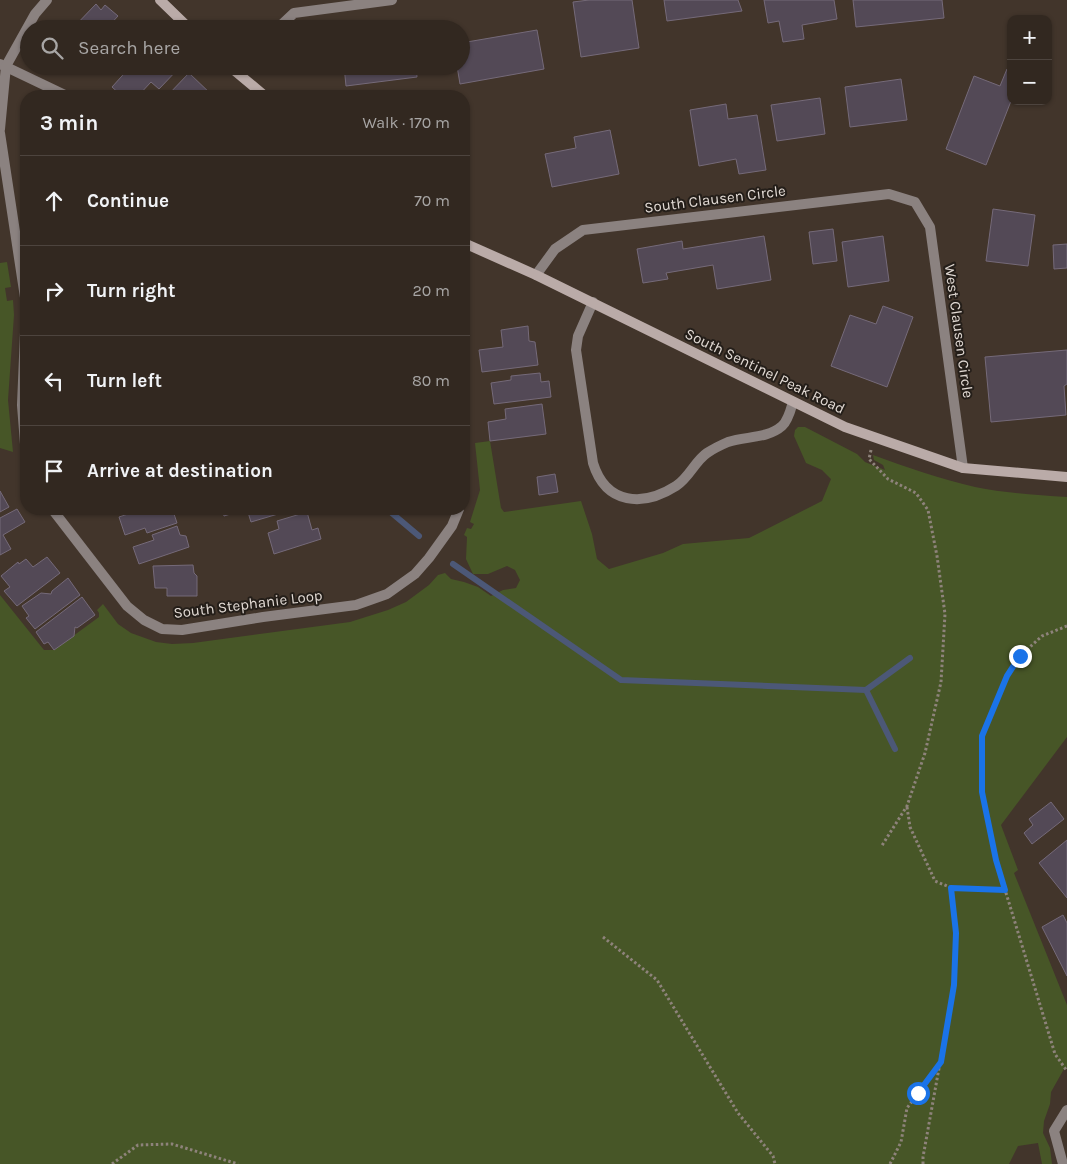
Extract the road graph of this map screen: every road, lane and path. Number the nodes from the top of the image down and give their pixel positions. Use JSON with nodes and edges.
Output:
{"nodes":[{"id":1,"x":47,"y":0,"type":"edge"},
{"id":2,"x":160,"y":0,"type":"edge"},
{"id":3,"x":392,"y":0,"type":"edge"},
{"id":4,"x":31,"y":20,"type":"edge"},
{"id":5,"x":181,"y":20,"type":"edge"},
{"id":6,"x":287,"y":20,"type":"edge"},
{"id":7,"x":20,"y":38,"type":"edge"},
{"id":8,"x":3,"y":65,"type":"edge"},
{"id":9,"x":20,"y":73,"type":"edge"},
{"id":10,"x":24,"y":75,"type":"edge"},
{"id":11,"x":242,"y":75,"type":"edge"},
{"id":12,"x":55,"y":90,"type":"edge"},
{"id":13,"x":258,"y":90,"type":"edge"},
{"id":14,"x":0,"y":129,"type":"edge"},
{"id":15,"x":0,"y":133,"type":"edge"},
{"id":16,"x":915,"y":202,"type":"joint"},
{"id":17,"x":470,"y":246,"type":"edge"},
{"id":18,"x":20,"y":266,"type":"edge"},
{"id":19,"x":536,"y":274,"type":"junction"},
{"id":20,"x":592,"y":302,"type":"junction"},
{"id":21,"x":794,"y":402,"type":"junction"},
{"id":22,"x":873,"y":437,"type":"junction"},
{"id":23,"x":963,"y":468,"type":"junction"},
{"id":24,"x":1067,"y":477,"type":"edge"},
{"id":25,"x":57,"y":515,"type":"edge"},
{"id":26,"x":456,"y":515,"type":"edge"},
{"id":27,"x":1067,"y":626,"type":"edge"},
{"id":28,"x":906,"y":806,"type":"junction"},
{"id":29,"x":880,"y":847,"type":"dead end"},
{"id":30,"x":951,"y":888,"type":"junction"},
{"id":31,"x":1005,"y":890,"type":"junction"},
{"id":32,"x":603,"y":937,"type":"dead end"},
{"id":33,"x":941,"y":1062,"type":"junction"},
{"id":34,"x":1067,"y":1071,"type":"edge"},
{"id":35,"x":1067,"y":1110,"type":"edge"},
{"id":36,"x":112,"y":1164,"type":"edge"},
{"id":37,"x":238,"y":1164,"type":"edge"},
{"id":38,"x":775,"y":1164,"type":"edge"},
{"id":39,"x":890,"y":1164,"type":"edge"},
{"id":40,"x":923,"y":1164,"type":"edge"},
{"id":41,"x":1063,"y":1164,"type":"edge"}],
"edges":[{"from":1,"to":4,"type":"street"},
{"from":2,"to":5,"type":"street"},
{"from":3,"to":6,"type":"street"},
{"from":7,"to":8,"type":"street"},
{"from":8,"to":9,"type":"street"},
{"from":8,"to":14,"type":"street"},
{"from":10,"to":12,"type":"street"},
{"from":11,"to":13,"type":"street"},
{"from":15,"to":18,"type":"street"},
{"from":16,"to":19,"type":"street","name":"South Clausen Circle"},
{"from":16,"to":23,"type":"street","name":"West Clausen Circle"},
{"from":17,"to":19,"type":"street","name":"South Sentinel Peak Road"},
{"from":19,"to":20,"type":"street","name":"South Sentinel Peak Road"},
{"from":20,"to":21,"type":"street","name":"South Sentinel Peak Road"},
{"from":20,"to":21,"type":"street"},
{"from":21,"to":22,"type":"street","name":"South Sentinel Peak Road"},
{"from":22,"to":23,"type":"street","name":"South Sentinel Peak Road"},
{"from":22,"to":28,"type":"path"},
{"from":23,"to":24,"type":"street","name":"South Sentinel Peak Road"},
{"from":25,"to":26,"type":"street","name":"South Stephanie Loop"},
{"from":27,"to":31,"type":"path"},
{"from":28,"to":29,"type":"path"},
{"from":28,"to":30,"type":"path"},
{"from":30,"to":31,"type":"path"},
{"from":30,"to":33,"type":"path"},
{"from":31,"to":34,"type":"path"},
{"from":32,"to":38,"type":"path"},
{"from":33,"to":39,"type":"path"},
{"from":33,"to":40,"type":"path"},
{"from":35,"to":41,"type":"street"},
{"from":36,"to":37,"type":"path"}]}
